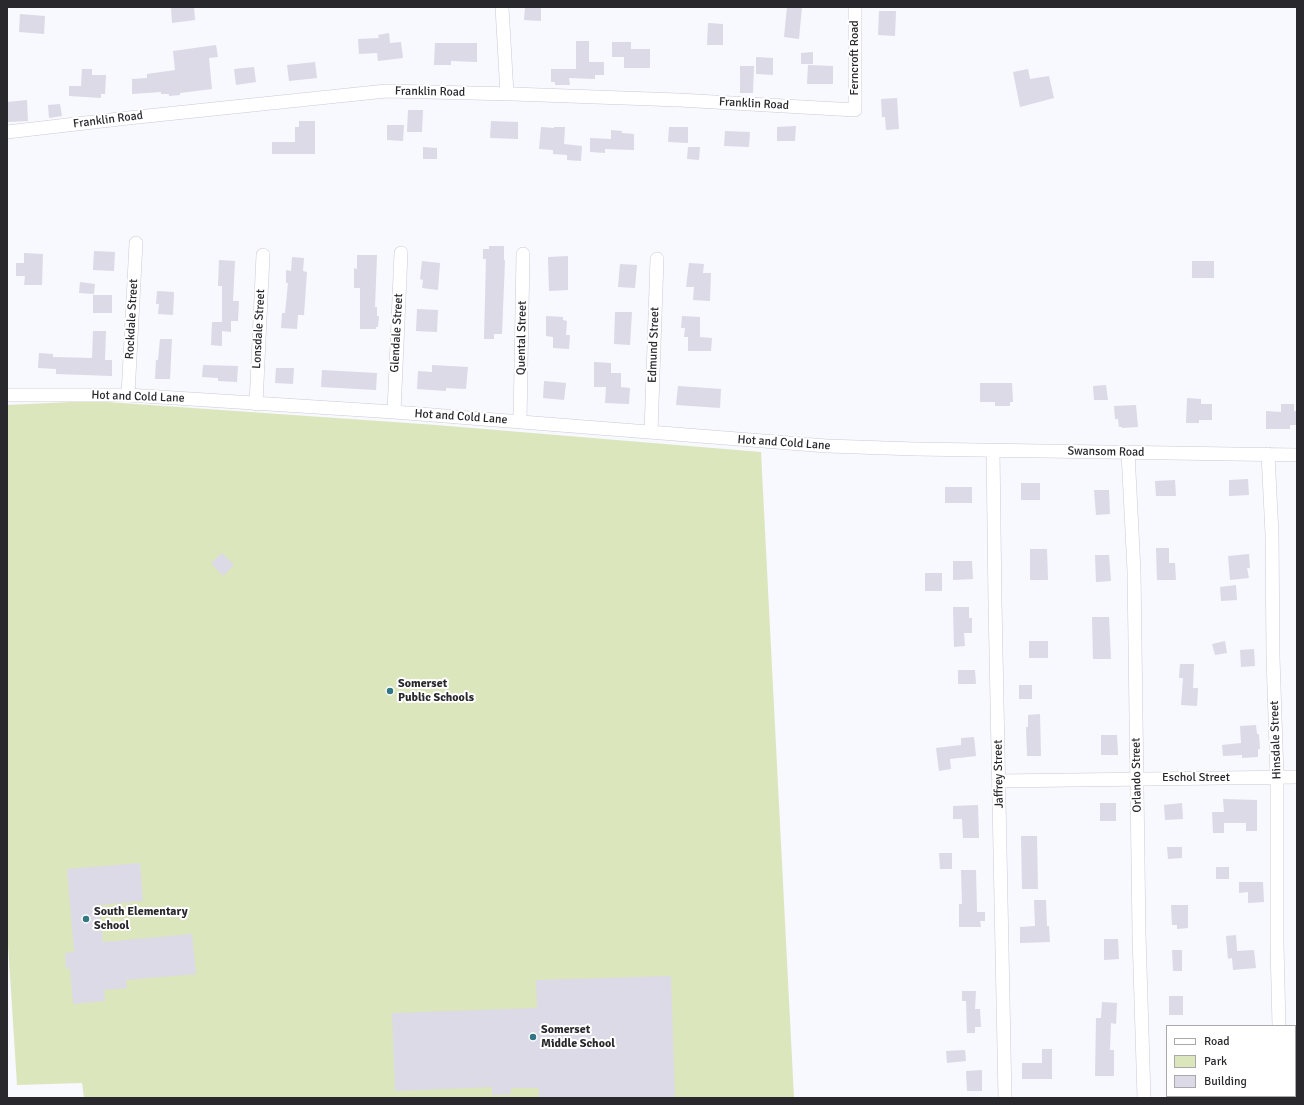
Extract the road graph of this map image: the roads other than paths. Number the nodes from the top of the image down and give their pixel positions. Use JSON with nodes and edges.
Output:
{"nodes":[{"id":1,"x":502,"y":7,"type":"edge"},
{"id":2,"x":855,"y":7,"type":"edge"},
{"id":3,"x":507,"y":94,"type":"junction"},
{"id":4,"x":855,"y":110,"type":"joint"},
{"id":5,"x":7,"y":132,"type":"edge"},
{"id":6,"x":136,"y":243,"type":"dead end"},
{"id":7,"x":401,"y":254,"type":"dead end"},
{"id":8,"x":523,"y":254,"type":"dead end"},
{"id":9,"x":263,"y":255,"type":"dead end"},
{"id":10,"x":657,"y":258,"type":"dead end"},
{"id":11,"x":7,"y":395,"type":"edge"},
{"id":12,"x":128,"y":395,"type":"junction"},
{"id":13,"x":256,"y":404,"type":"junction"},
{"id":14,"x":394,"y":412,"type":"junction"},
{"id":15,"x":520,"y":422,"type":"junction"},
{"id":16,"x":651,"y":432,"type":"junction"},
{"id":17,"x":915,"y":449,"type":"joint"},
{"id":18,"x":993,"y":450,"type":"junction"},
{"id":19,"x":1128,"y":452,"type":"junction"},
{"id":20,"x":1268,"y":454,"type":"junction"},
{"id":21,"x":1297,"y":455,"type":"edge"},
{"id":22,"x":1277,"y":777,"type":"junction"},
{"id":23,"x":1297,"y":777,"type":"edge"},
{"id":24,"x":1137,"y":778,"type":"junction"},
{"id":25,"x":999,"y":781,"type":"junction"},
{"id":26,"x":1279,"y":1025,"type":"edge"},
{"id":27,"x":1005,"y":1098,"type":"edge"},
{"id":28,"x":1144,"y":1098,"type":"edge"}],
"edges":[{"from":1,"to":3,"type":"street"},
{"from":2,"to":4,"type":"street","name":"Ferncroft Road"},
{"from":3,"to":4,"type":"street","name":"Franklin Road"},
{"from":3,"to":5,"type":"street","name":"Franklin Road"},
{"from":6,"to":12,"type":"street","name":"Rockdale Street"},
{"from":7,"to":14,"type":"street","name":"Glendale Street"},
{"from":8,"to":15,"type":"street","name":"Quental Street"},
{"from":9,"to":13,"type":"street","name":"Lonsdale Street"},
{"from":10,"to":16,"type":"street","name":"Edmund Street"},
{"from":11,"to":12,"type":"street","name":"Hot and Cold Lane"},
{"from":12,"to":13,"type":"street","name":"Hot and Cold Lane"},
{"from":13,"to":14,"type":"street","name":"Hot and Cold Lane"},
{"from":14,"to":15,"type":"street","name":"Hot and Cold Lane"},
{"from":15,"to":16,"type":"street","name":"Hot and Cold Lane"},
{"from":16,"to":17,"type":"street","name":"Hot and Cold Lane"},
{"from":17,"to":18,"type":"street","name":"Swansom Road"},
{"from":18,"to":19,"type":"street","name":"Swansom Road"},
{"from":18,"to":25,"type":"street","name":"Jaffrey Street"},
{"from":19,"to":20,"type":"street","name":"Swansom Road"},
{"from":19,"to":24,"type":"street","name":"Orlando Street"},
{"from":20,"to":21,"type":"street","name":"Swansom Road"},
{"from":20,"to":22,"type":"street","name":"Hinsdale Street"},
{"from":22,"to":23,"type":"street","name":"Eschol Street"},
{"from":22,"to":24,"type":"street","name":"Eschol Street"},
{"from":22,"to":26,"type":"street","name":"Hinsdale Street"},
{"from":24,"to":25,"type":"street","name":"Eschol Street"},
{"from":24,"to":28,"type":"street","name":"Orlando Street"},
{"from":25,"to":27,"type":"street","name":"Jaffrey Street"}]}
